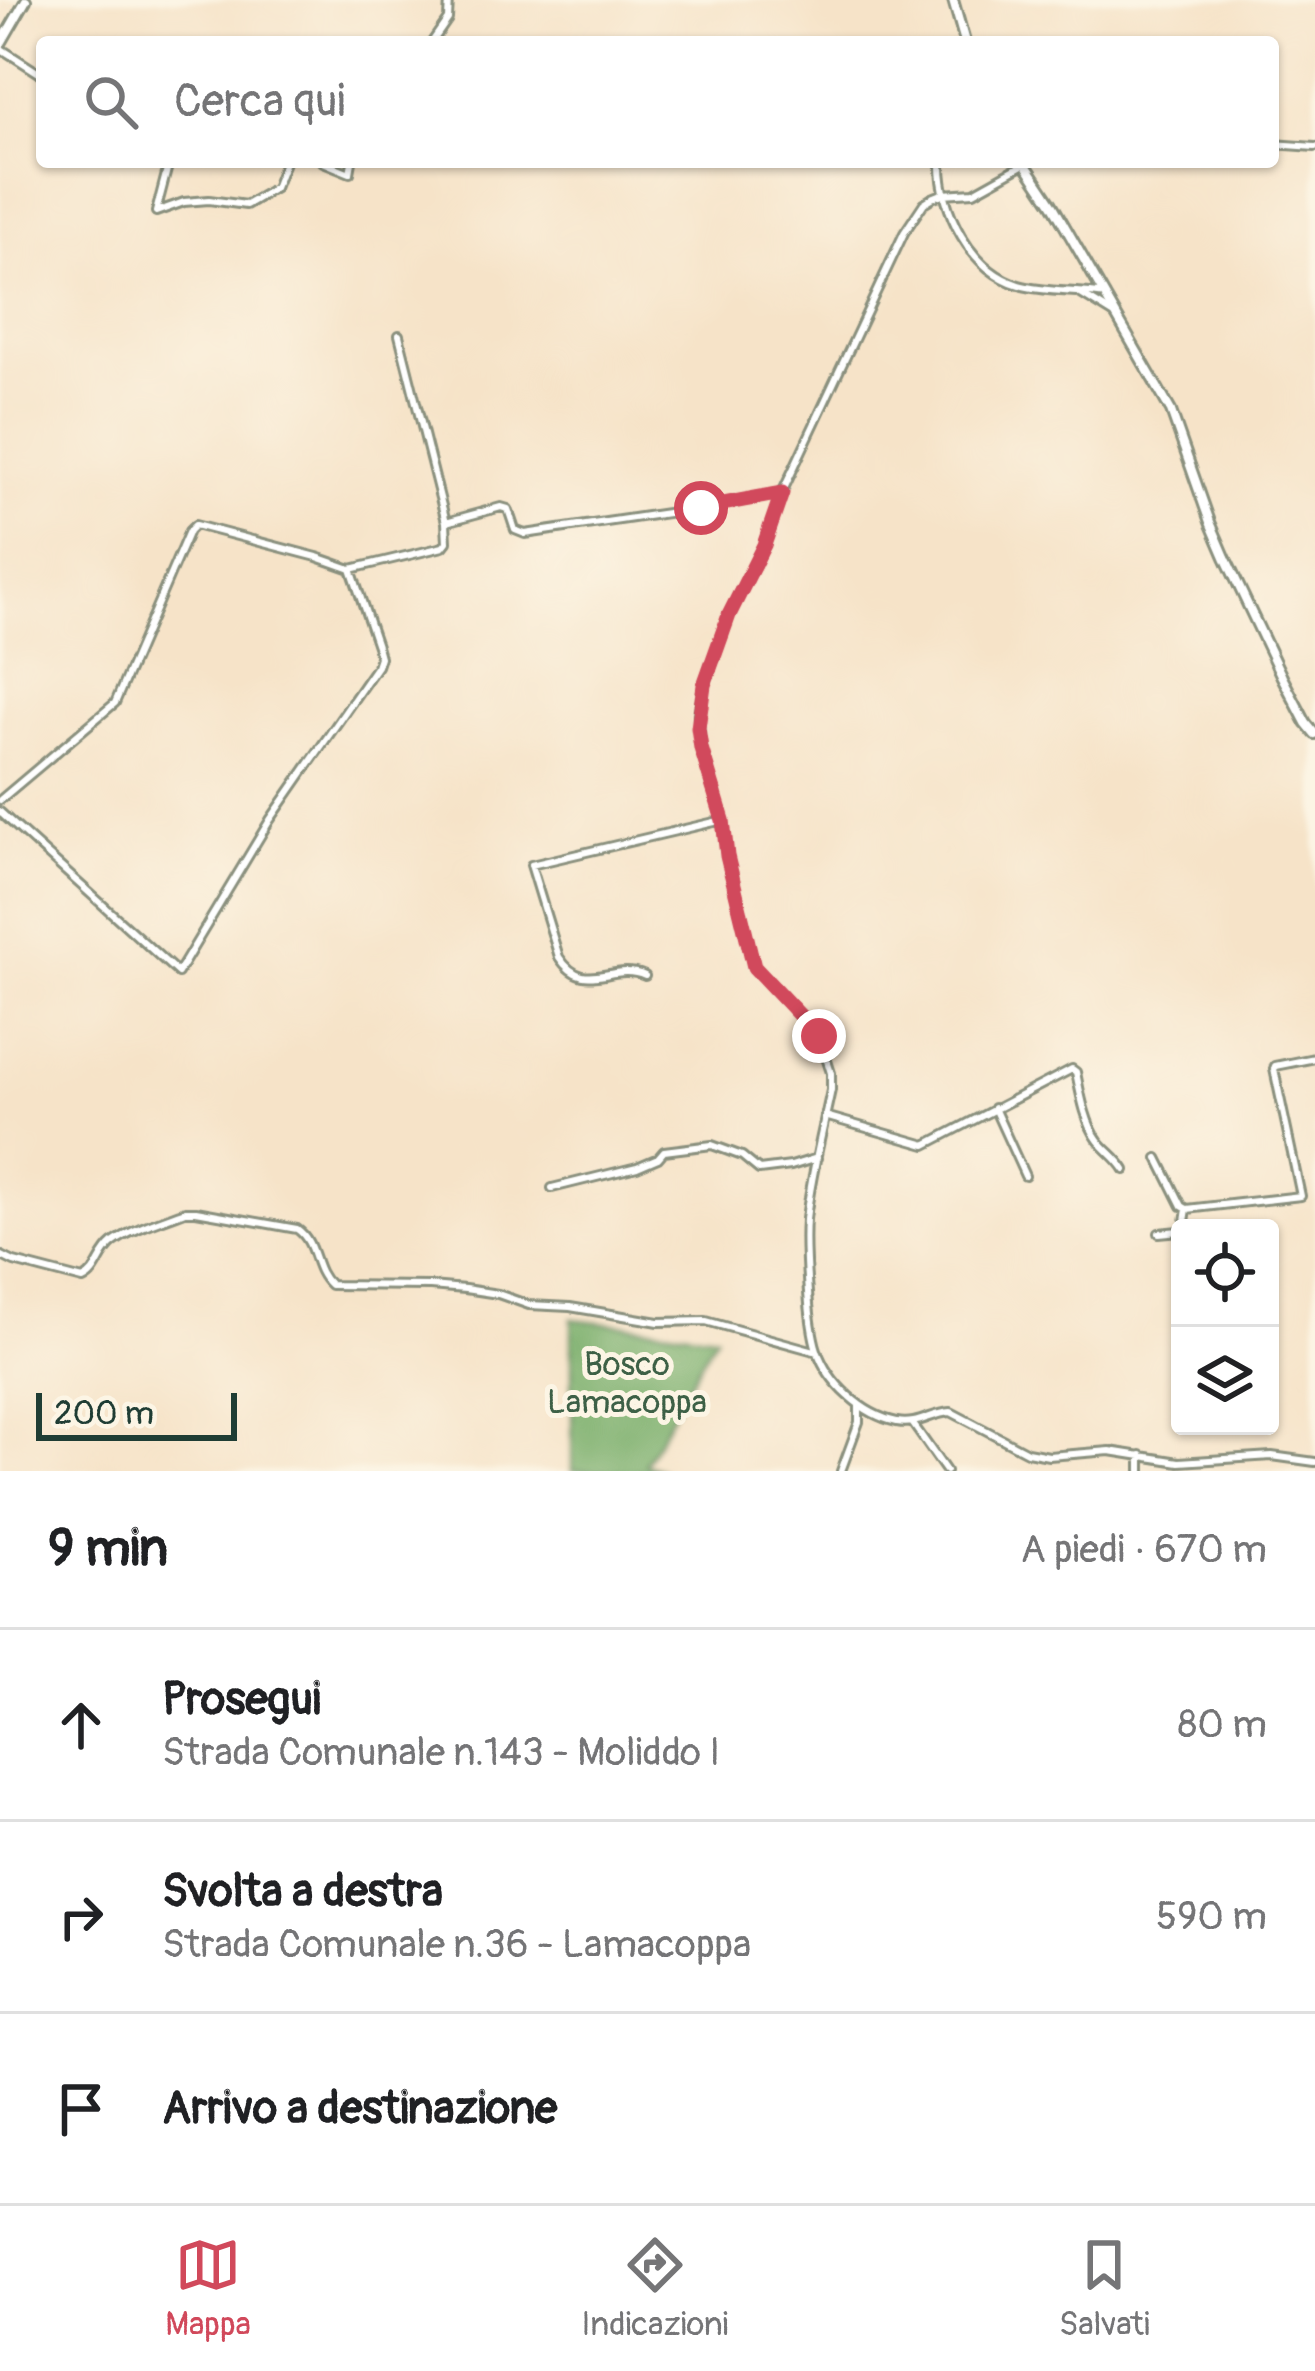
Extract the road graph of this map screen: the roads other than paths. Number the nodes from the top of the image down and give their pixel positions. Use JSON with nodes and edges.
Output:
{"nodes":[{"id":1,"x":26,"y":0,"type":"edge"},
{"id":2,"x":448,"y":0,"type":"edge"},
{"id":3,"x":953,"y":0,"type":"edge"},
{"id":4,"x":436,"y":36,"type":"edge"},
{"id":5,"x":961,"y":36,"type":"edge"},
{"id":6,"x":0,"y":47,"type":"edge"},
{"id":7,"x":36,"y":71,"type":"edge"},
{"id":8,"x":1279,"y":144,"type":"edge"},
{"id":9,"x":1315,"y":147,"type":"edge"},
{"id":10,"x":168,"y":168,"type":"edge"},
{"id":11,"x":283,"y":168,"type":"edge"},
{"id":12,"x":940,"y":168,"type":"edge"},
{"id":13,"x":1016,"y":168,"type":"edge"},
{"id":14,"x":1030,"y":168,"type":"edge"},
{"id":15,"x":942,"y":194,"type":"junction"},
{"id":16,"x":1064,"y":289,"type":"junction"},
{"id":17,"x":1105,"y":296,"type":"junction"},
{"id":18,"x":1118,"y":317,"type":"junction"},
{"id":19,"x":399,"y":335,"type":"dead end"},
{"id":20,"x":782,"y":493,"type":"junction"},
{"id":21,"x":446,"y":522,"type":"junction"},
{"id":22,"x":351,"y":569,"type":"junction"},
{"id":23,"x":1315,"y":734,"type":"edge"},
{"id":24,"x":0,"y":800,"type":"edge"},
{"id":25,"x":0,"y":812,"type":"edge"},
{"id":26,"x":723,"y":820,"type":"junction"},
{"id":27,"x":646,"y":976,"type":"dead end"},
{"id":28,"x":1315,"y":1058,"type":"edge"},
{"id":29,"x":994,"y":1108,"type":"junction"},
{"id":30,"x":826,"y":1116,"type":"junction"},
{"id":31,"x":817,"y":1158,"type":"junction"},
{"id":32,"x":1158,"y":1158,"type":"dead end"},
{"id":33,"x":1125,"y":1170,"type":"dead end"},
{"id":34,"x":1025,"y":1176,"type":"dead end"},
{"id":35,"x":552,"y":1188,"type":"dead end"},
{"id":36,"x":1187,"y":1209,"type":"junction"},
{"id":37,"x":1184,"y":1219,"type":"edge"},
{"id":38,"x":1171,"y":1231,"type":"edge"},
{"id":39,"x":1159,"y":1233,"type":"dead end"},
{"id":40,"x":0,"y":1255,"type":"edge"},
{"id":41,"x":818,"y":1352,"type":"junction"},
{"id":42,"x":860,"y":1406,"type":"junction"},
{"id":43,"x":913,"y":1424,"type":"junction"},
{"id":44,"x":1142,"y":1455,"type":"junction"},
{"id":45,"x":1315,"y":1462,"type":"edge"},
{"id":46,"x":841,"y":1471,"type":"edge"},
{"id":47,"x":946,"y":1471,"type":"edge"},
{"id":48,"x":1141,"y":1471,"type":"edge"}],
"edges":[{"from":1,"to":6,"type":"main road"},
{"from":2,"to":4,"type":"street"},
{"from":3,"to":5,"type":"main road"},
{"from":6,"to":7,"type":"street"},
{"from":8,"to":9,"type":"street"},
{"from":10,"to":11,"type":"street"},
{"from":12,"to":15,"type":"street"},
{"from":13,"to":15,"type":"street"},
{"from":14,"to":17,"type":"main road"},
{"from":15,"to":16,"type":"street"},
{"from":15,"to":20,"type":"street"},
{"from":16,"to":17,"type":"street"},
{"from":16,"to":18,"type":"street"},
{"from":17,"to":18,"type":"main road"},
{"from":18,"to":23,"type":"main road"},
{"from":19,"to":21,"type":"street"},
{"from":20,"to":21,"type":"street"},
{"from":20,"to":26,"type":"street"},
{"from":21,"to":22,"type":"street"},
{"from":22,"to":24,"type":"street"},
{"from":22,"to":25,"type":"street"},
{"from":26,"to":27,"type":"street"},
{"from":26,"to":30,"type":"street"},
{"from":28,"to":36,"type":"street"},
{"from":29,"to":30,"type":"street"},
{"from":29,"to":33,"type":"street"},
{"from":29,"to":34,"type":"street"},
{"from":30,"to":31,"type":"street"},
{"from":31,"to":35,"type":"street"},
{"from":31,"to":41,"type":"street"},
{"from":32,"to":36,"type":"street"},
{"from":36,"to":37,"type":"street"},
{"from":38,"to":39,"type":"street"},
{"from":40,"to":41,"type":"street"},
{"from":41,"to":42,"type":"street"},
{"from":42,"to":43,"type":"street"},
{"from":42,"to":46,"type":"street"},
{"from":43,"to":44,"type":"street"},
{"from":43,"to":47,"type":"street"},
{"from":44,"to":45,"type":"street"},
{"from":44,"to":48,"type":"street"}]}
